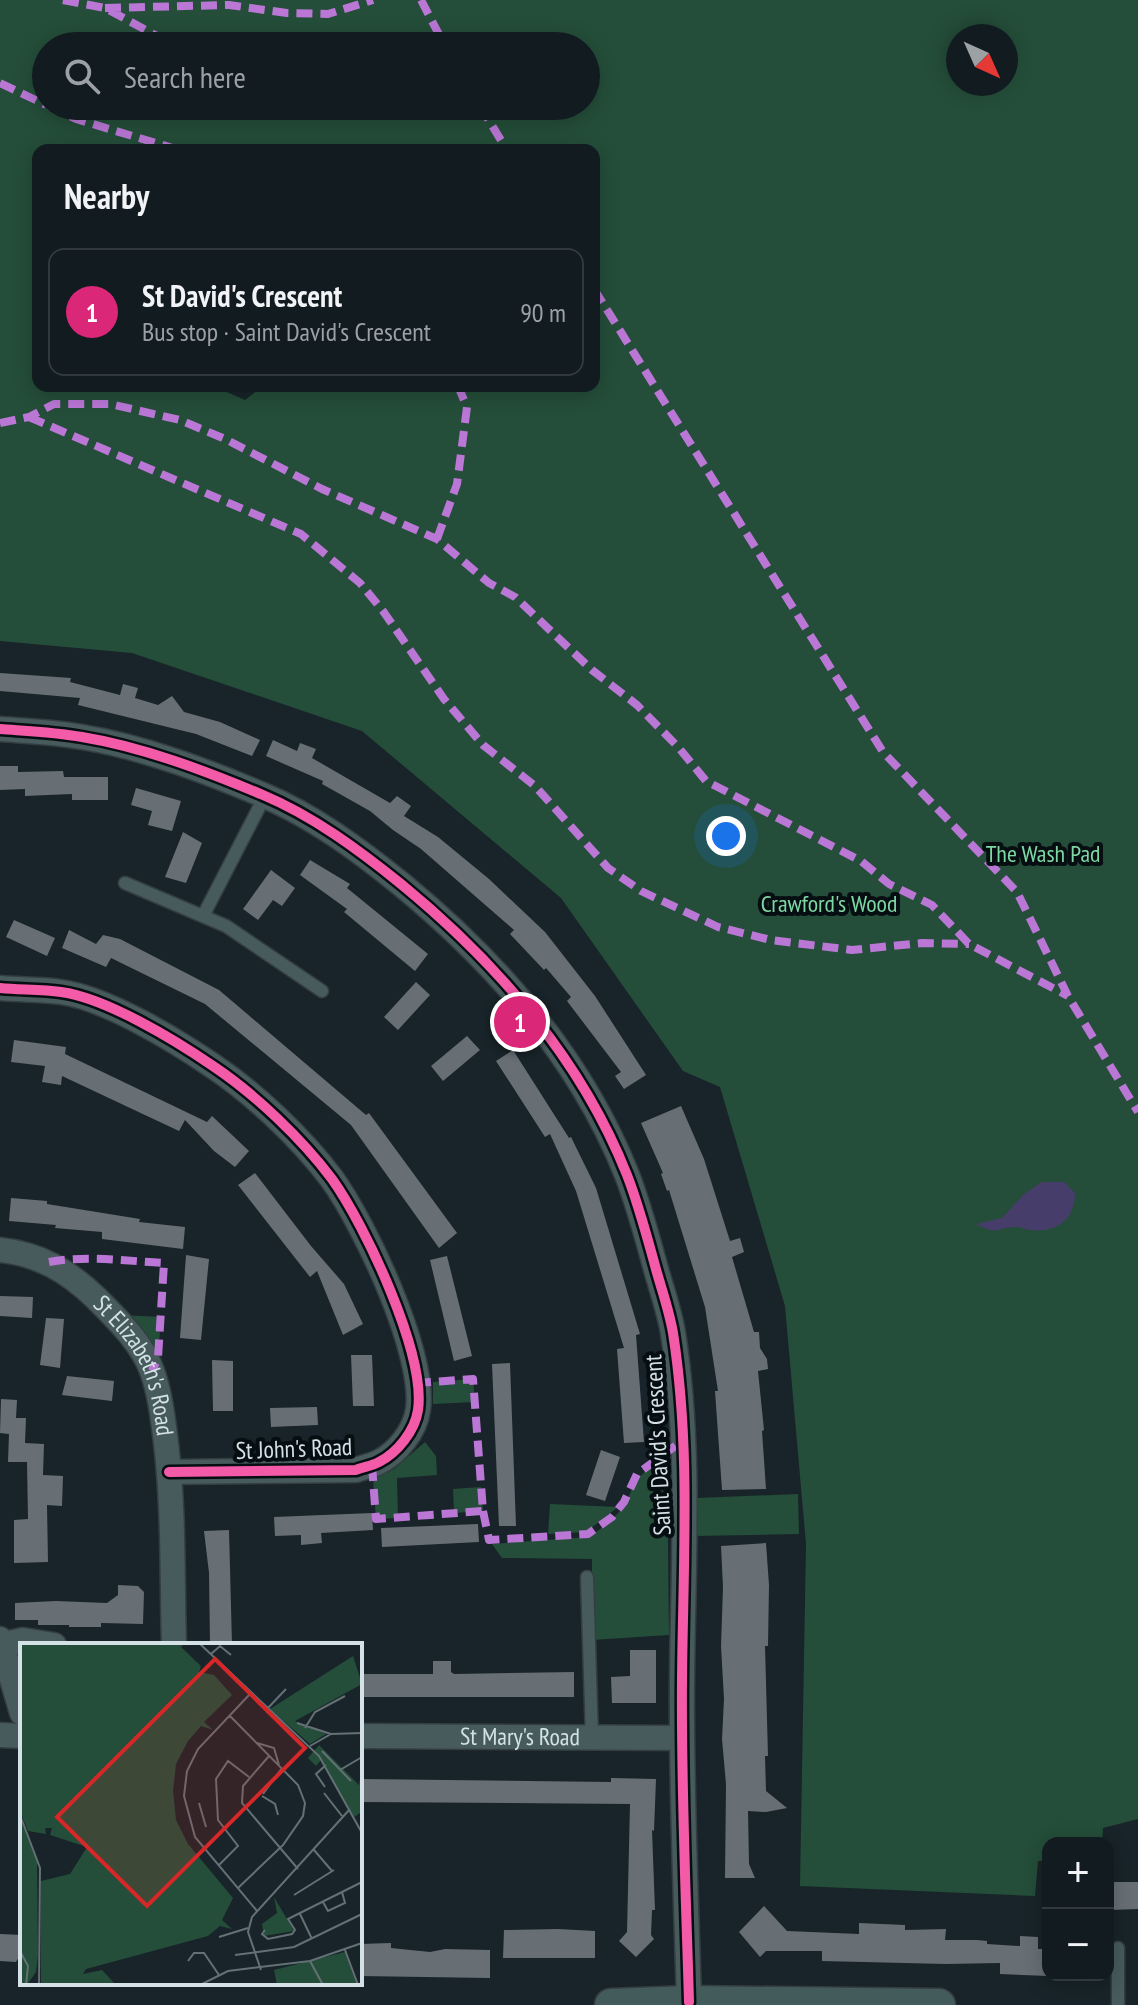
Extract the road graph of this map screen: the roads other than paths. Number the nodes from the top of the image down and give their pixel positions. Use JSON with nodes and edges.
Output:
{"nodes":[{"id":1,"x":0,"y":729,"type":"edge"},
{"id":2,"x":265,"y":796,"type":"junction"},
{"id":3,"x":125,"y":883,"type":"dead end"},
{"id":4,"x":203,"y":916,"type":"junction"},
{"id":5,"x":0,"y":988,"type":"edge"},
{"id":6,"x":322,"y":991,"type":"dead end"},
{"id":7,"x":0,"y":1250,"type":"edge"},
{"id":8,"x":169,"y":1472,"type":"junction"},
{"id":9,"x":587,"y":1577,"type":"dead end"},
{"id":10,"x":1,"y":1642,"type":"edge"},
{"id":11,"x":42,"y":1643,"type":"edge"},
{"id":12,"x":174,"y":1643,"type":"edge"},
{"id":13,"x":20,"y":1706,"type":"edge"},
{"id":14,"x":0,"y":1735,"type":"edge"},
{"id":15,"x":20,"y":1736,"type":"edge"},
{"id":16,"x":362,"y":1736,"type":"edge"},
{"id":17,"x":681,"y":1738,"type":"junction"},
{"id":18,"x":592,"y":1739,"type":"junction"},
{"id":19,"x":1118,"y":1948,"type":"dead end"},
{"id":20,"x":689,"y":2002,"type":"junction"},
{"id":21,"x":611,"y":2005,"type":"edge"},
{"id":22,"x":893,"y":2005,"type":"edge"},
{"id":23,"x":939,"y":2005,"type":"edge"},
{"id":24,"x":1118,"y":2005,"type":"edge"}],
"edges":[{"from":1,"to":2,"type":"street","name":"Saint David's Crescent"},
{"from":2,"to":4,"type":"lane"},
{"from":2,"to":17,"type":"street","name":"Saint David's Crescent"},
{"from":3,"to":4,"type":"lane"},
{"from":4,"to":6,"type":"lane"},
{"from":5,"to":8,"type":"street","name":"St John's Road"},
{"from":7,"to":8,"type":"street","name":"St Elizabeth's Road"},
{"from":8,"to":12,"type":"street","name":"St Elizabeth's Road"},
{"from":9,"to":18,"type":"lane"},
{"from":10,"to":11,"type":"street"},
{"from":10,"to":13,"type":"street"},
{"from":14,"to":15,"type":"street"},
{"from":16,"to":18,"type":"street","name":"St Mary's Road"},
{"from":17,"to":18,"type":"street","name":"St Mary's Road"},
{"from":17,"to":20,"type":"street","name":"Saint David's Crescent"},
{"from":19,"to":24,"type":"lane"},
{"from":20,"to":21,"type":"main road"},
{"from":20,"to":22,"type":"main road"},
{"from":22,"to":23,"type":"main road"}]}
